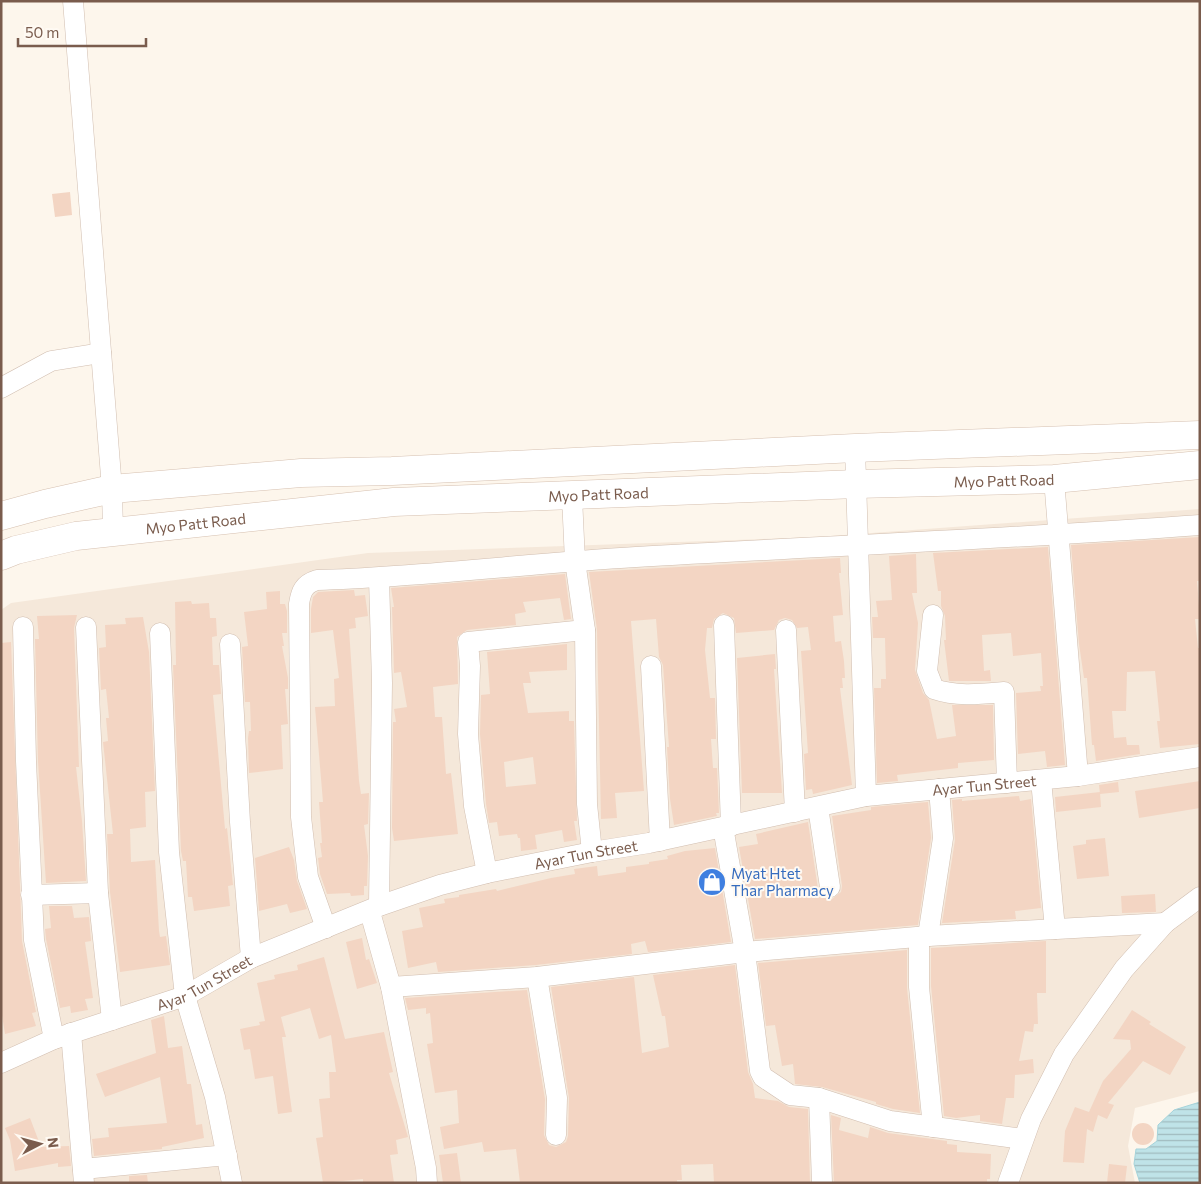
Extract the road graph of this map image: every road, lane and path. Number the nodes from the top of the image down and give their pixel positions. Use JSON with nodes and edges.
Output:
{"nodes":[{"id":1,"x":73,"y":1,"type":"edge"},
{"id":2,"x":101,"y":353,"type":"junction"},
{"id":3,"x":1,"y":388,"type":"edge"},
{"id":4,"x":1200,"y":435,"type":"edge"},
{"id":5,"x":855,"y":448,"type":"junction"},
{"id":6,"x":1200,"y":466,"type":"edge"},
{"id":7,"x":392,"y":471,"type":"junction"},
{"id":8,"x":1054,"y":479,"type":"junction"},
{"id":9,"x":856,"y":484,"type":"junction"},
{"id":10,"x":112,"y":490,"type":"junction"},
{"id":11,"x":572,"y":497,"type":"junction"},
{"id":12,"x":394,"y":502,"type":"junction"},
{"id":13,"x":1,"y":516,"type":"edge"},
{"id":14,"x":1200,"y":525,"type":"edge"},
{"id":15,"x":113,"y":532,"type":"junction"},
{"id":16,"x":1059,"y":536,"type":"junction"},
{"id":17,"x":859,"y":546,"type":"junction"},
{"id":18,"x":1,"y":556,"type":"edge"},
{"id":19,"x":575,"y":561,"type":"junction"},
{"id":20,"x":379,"y":578,"type":"junction"},
{"id":21,"x":932,"y":615,"type":"dead end"},
{"id":22,"x":724,"y":625,"type":"dead end"},
{"id":23,"x":23,"y":627,"type":"dead end"},
{"id":24,"x":86,"y":627,"type":"dead end"},
{"id":25,"x":585,"y":630,"type":"junction"},
{"id":26,"x":786,"y":630,"type":"dead end"},
{"id":27,"x":160,"y":633,"type":"dead end"},
{"id":28,"x":230,"y":644,"type":"dead end"},
{"id":29,"x":651,"y":666,"type":"dead end"},
{"id":30,"x":1200,"y":757,"type":"edge"},
{"id":31,"x":1078,"y":776,"type":"junction"},
{"id":32,"x":1041,"y":780,"type":"junction"},
{"id":33,"x":1007,"y":783,"type":"junction"},
{"id":34,"x":939,"y":789,"type":"junction"},
{"id":35,"x":866,"y":796,"type":"junction"},
{"id":36,"x":818,"y":806,"type":"junction"},
{"id":37,"x":795,"y":812,"type":"junction"},
{"id":38,"x":727,"y":826,"type":"junction"},
{"id":39,"x":660,"y":841,"type":"junction"},
{"id":40,"x":592,"y":852,"type":"junction"},
{"id":41,"x":487,"y":873,"type":"junction"},
{"id":42,"x":830,"y":887,"type":"dead end"},
{"id":43,"x":98,"y":893,"type":"junction"},
{"id":44,"x":31,"y":895,"type":"junction"},
{"id":45,"x":1200,"y":897,"type":"edge"},
{"id":46,"x":374,"y":909,"type":"junction"},
{"id":47,"x":1165,"y":923,"type":"junction"},
{"id":48,"x":326,"y":928,"type":"junction"},
{"id":49,"x":1055,"y":929,"type":"junction"},
{"id":50,"x":923,"y":936,"type":"junction"},
{"id":51,"x":745,"y":952,"type":"junction"},
{"id":52,"x":252,"y":958,"type":"junction"},
{"id":53,"x":537,"y":977,"type":"junction"},
{"id":54,"x":391,"y":987,"type":"junction"},
{"id":55,"x":185,"y":996,"type":"junction"},
{"id":56,"x":112,"y":1020,"type":"junction"},
{"id":57,"x":63,"y":1036,"type":"junction"},
{"id":58,"x":1,"y":1063,"type":"edge"},
{"id":59,"x":819,"y":1098,"type":"junction"},
{"id":60,"x":933,"y":1127,"type":"junction"},
{"id":61,"x":556,"y":1135,"type":"dead end"},
{"id":62,"x":1023,"y":1139,"type":"junction"},
{"id":63,"x":227,"y":1155,"type":"junction"},
{"id":64,"x":83,"y":1176,"type":"edge"},
{"id":65,"x":232,"y":1183,"type":"edge"},
{"id":66,"x":426,"y":1183,"type":"edge"},
{"id":67,"x":822,"y":1183,"type":"edge"},
{"id":68,"x":1008,"y":1183,"type":"edge"}],
"edges":[{"from":1,"to":2,"type":"street"},
{"from":2,"to":3,"type":"street"},
{"from":2,"to":10,"type":"street"},
{"from":4,"to":5,"type":"main road"},
{"from":5,"to":7,"type":"main road"},
{"from":5,"to":9,"type":"street"},
{"from":6,"to":8,"type":"main road","name":"Myo Patt Road"},
{"from":7,"to":10,"type":"main road"},
{"from":7,"to":12,"type":"main road"},
{"from":8,"to":9,"type":"main road","name":"Myo Patt Road"},
{"from":8,"to":16,"type":"street"},
{"from":9,"to":11,"type":"main road","name":"Myo Patt Road"},
{"from":9,"to":17,"type":"street"},
{"from":10,"to":13,"type":"main road"},
{"from":10,"to":15,"type":"street"},
{"from":11,"to":12,"type":"main road","name":"Myo Patt Road"},
{"from":11,"to":19,"type":"street"},
{"from":12,"to":15,"type":"main road","name":"Myo Patt Road"},
{"from":14,"to":16,"type":"street"},
{"from":15,"to":18,"type":"main road","name":"Myo Patt Road"},
{"from":16,"to":17,"type":"street"},
{"from":16,"to":31,"type":"street"},
{"from":17,"to":19,"type":"street"},
{"from":17,"to":35,"type":"street"},
{"from":19,"to":20,"type":"street"},
{"from":19,"to":25,"type":"street"},
{"from":20,"to":46,"type":"street"},
{"from":20,"to":48,"type":"street"},
{"from":21,"to":33,"type":"street"},
{"from":22,"to":38,"type":"street"},
{"from":23,"to":44,"type":"street"},
{"from":24,"to":43,"type":"street"},
{"from":25,"to":40,"type":"street"},
{"from":25,"to":41,"type":"street"},
{"from":26,"to":37,"type":"street"},
{"from":27,"to":55,"type":"street"},
{"from":28,"to":52,"type":"street"},
{"from":29,"to":39,"type":"street"},
{"from":30,"to":31,"type":"street","name":"Ayar Tun Street"},
{"from":31,"to":32,"type":"street","name":"Ayar Tun Street"},
{"from":32,"to":33,"type":"street","name":"Ayar Tun Street"},
{"from":32,"to":49,"type":"street"},
{"from":33,"to":34,"type":"street","name":"Ayar Tun Street"},
{"from":34,"to":35,"type":"street","name":"Ayar Tun Street"},
{"from":34,"to":50,"type":"street"},
{"from":35,"to":36,"type":"street","name":"Ayar Tun Street"},
{"from":36,"to":37,"type":"street","name":"Ayar Tun Street"},
{"from":36,"to":42,"type":"street"},
{"from":37,"to":38,"type":"street","name":"Ayar Tun Street"},
{"from":38,"to":39,"type":"street","name":"Ayar Tun Street"},
{"from":38,"to":51,"type":"street"},
{"from":39,"to":40,"type":"street","name":"Ayar Tun Street"},
{"from":40,"to":41,"type":"street","name":"Ayar Tun Street"},
{"from":41,"to":46,"type":"street","name":"Ayar Tun Street"},
{"from":43,"to":44,"type":"street"},
{"from":43,"to":56,"type":"street"},
{"from":44,"to":57,"type":"street"},
{"from":45,"to":47,"type":"street"},
{"from":46,"to":48,"type":"street","name":"Ayar Tun Street"},
{"from":46,"to":54,"type":"street"},
{"from":47,"to":49,"type":"street"},
{"from":47,"to":62,"type":"street"},
{"from":48,"to":52,"type":"street","name":"Ayar Tun Street"},
{"from":49,"to":50,"type":"street"},
{"from":50,"to":51,"type":"street"},
{"from":50,"to":60,"type":"street"},
{"from":51,"to":53,"type":"street"},
{"from":51,"to":59,"type":"street"},
{"from":52,"to":55,"type":"street","name":"Ayar Tun Street"},
{"from":53,"to":54,"type":"street"},
{"from":53,"to":61,"type":"street"},
{"from":54,"to":66,"type":"street"},
{"from":55,"to":56,"type":"street","name":"Ayar Tun Street"},
{"from":55,"to":63,"type":"street"},
{"from":56,"to":57,"type":"street","name":"Ayar Tun Street"},
{"from":57,"to":58,"type":"street","name":"Ayar Tun Street"},
{"from":57,"to":64,"type":"street"},
{"from":59,"to":60,"type":"street"},
{"from":59,"to":67,"type":"street"},
{"from":60,"to":62,"type":"street"},
{"from":62,"to":68,"type":"street"},
{"from":63,"to":64,"type":"street"},
{"from":63,"to":65,"type":"street"}]}
